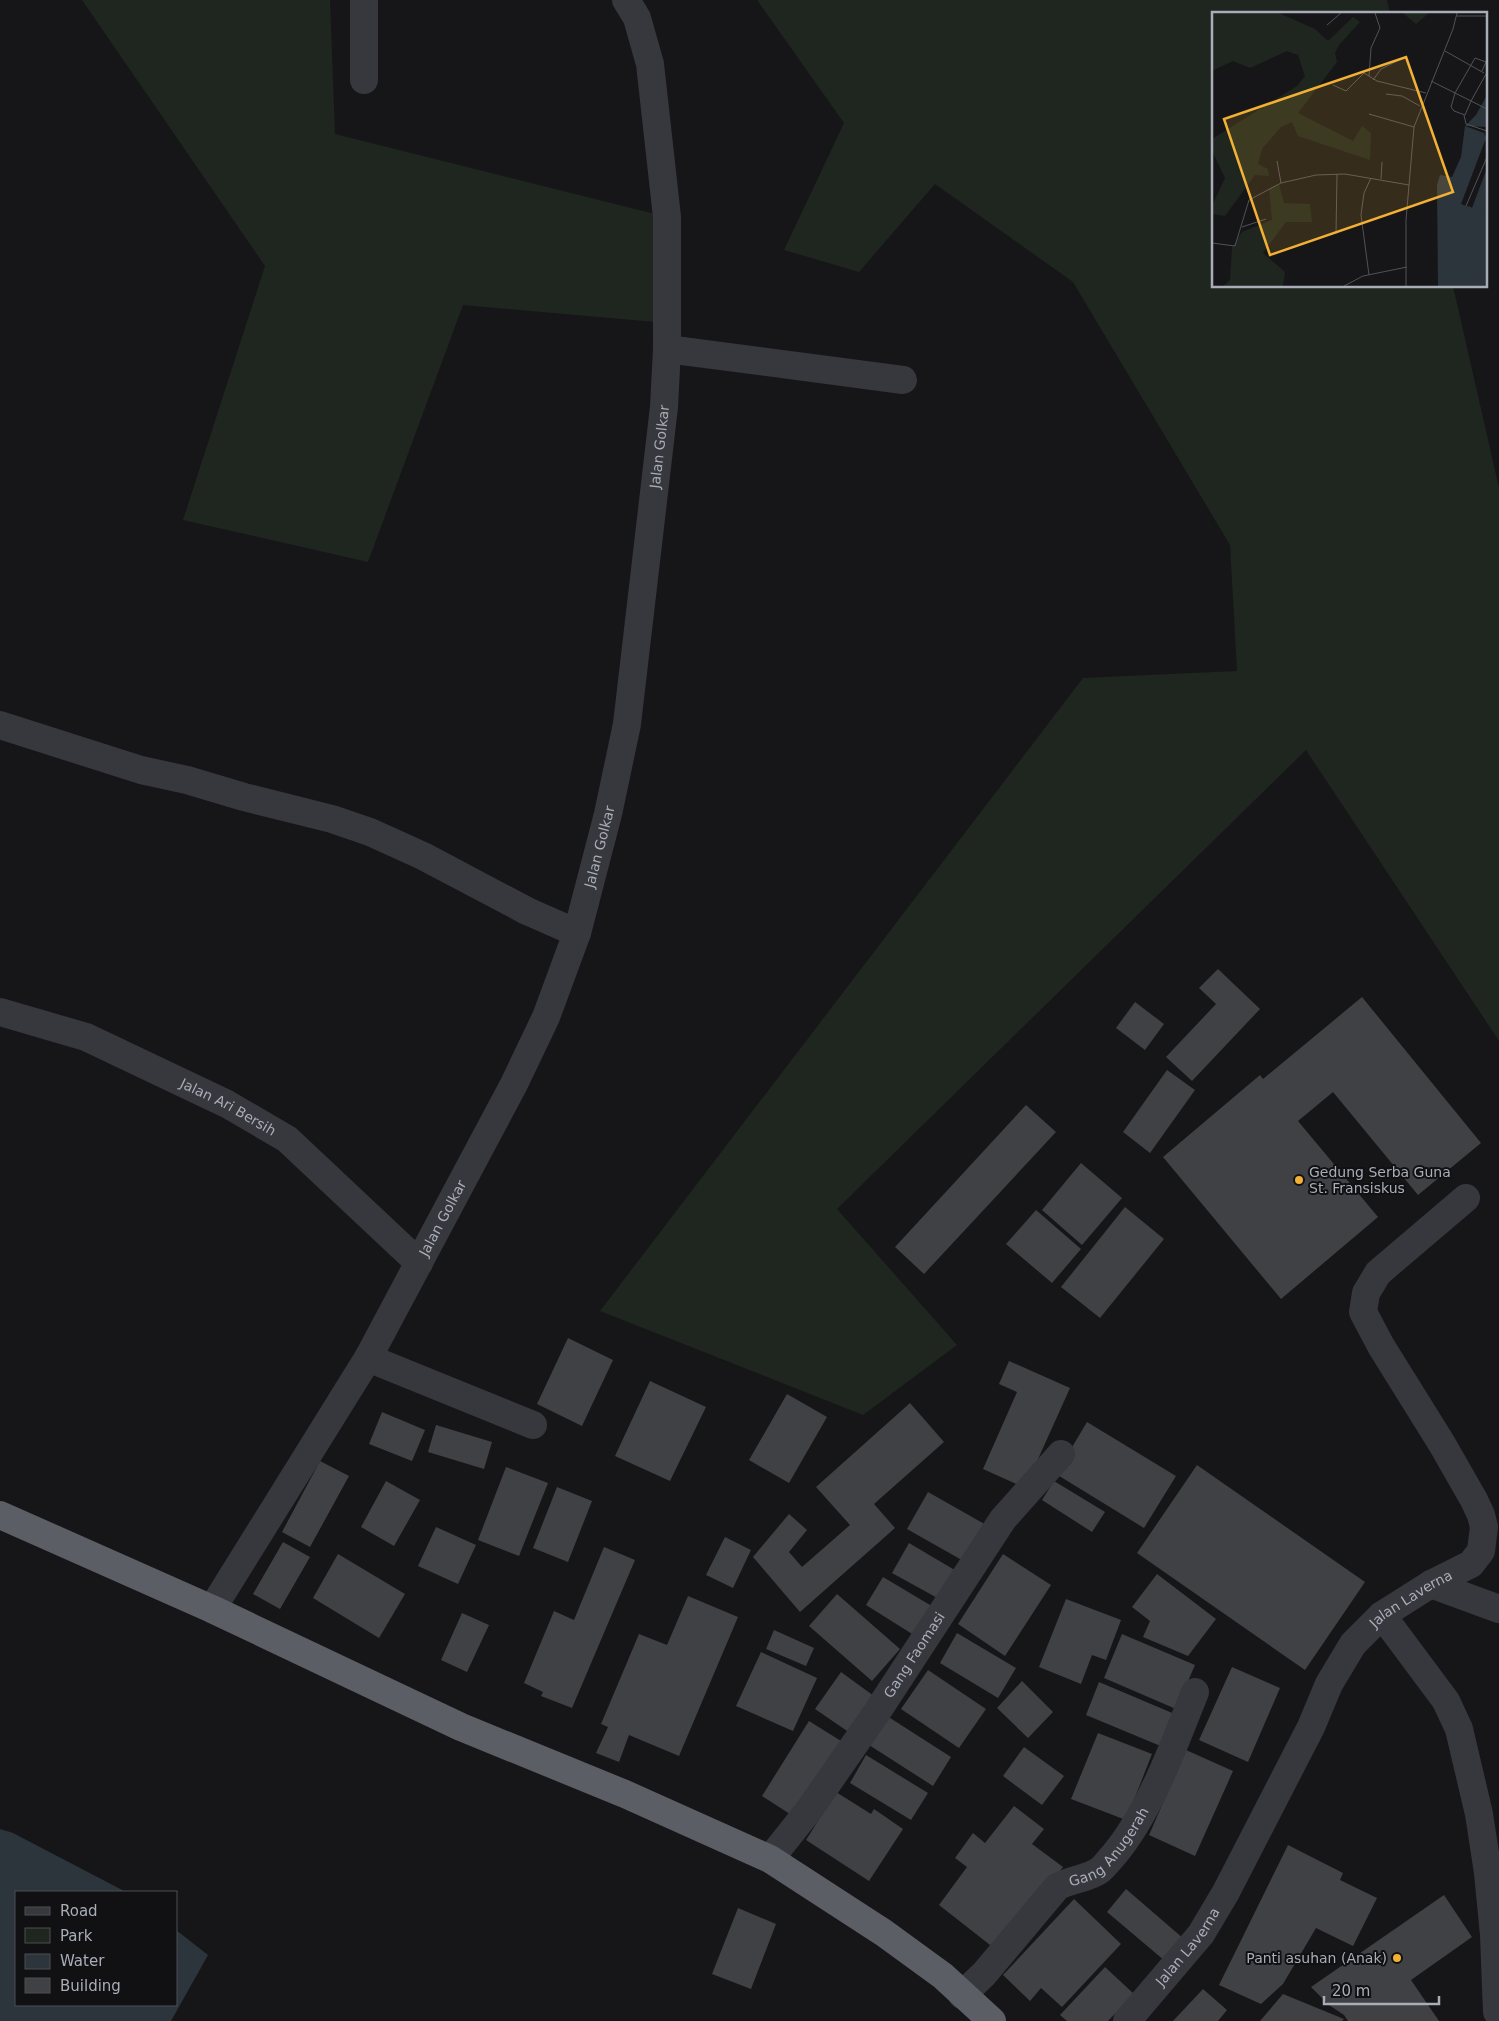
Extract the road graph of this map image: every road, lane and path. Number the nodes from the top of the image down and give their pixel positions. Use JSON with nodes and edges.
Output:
{"nodes":[{"id":1,"x":364,"y":0,"type":"edge"},
{"id":2,"x":626,"y":0,"type":"edge"},
{"id":3,"x":364,"y":80,"type":"dead end"},
{"id":4,"x":667,"y":349,"type":"junction"},
{"id":5,"x":904,"y":380,"type":"dead end"},
{"id":6,"x":0,"y":725,"type":"edge"},
{"id":7,"x":577,"y":934,"type":"junction"},
{"id":8,"x":0,"y":1012,"type":"edge"},
{"id":9,"x":1466,"y":1198,"type":"dead end"},
{"id":10,"x":418,"y":1263,"type":"junction"},
{"id":11,"x":368,"y":1358,"type":"junction"},
{"id":12,"x":533,"y":1425,"type":"dead end"},
{"id":13,"x":1062,"y":1454,"type":"dead end"},
{"id":14,"x":0,"y":1515,"type":"edge"},
{"id":15,"x":1431,"y":1584,"type":"junction"},
{"id":16,"x":1499,"y":1609,"type":"edge"},
{"id":17,"x":212,"y":1610,"type":"junction"},
{"id":18,"x":1382,"y":1615,"type":"junction"},
{"id":19,"x":1195,"y":1692,"type":"dead end"},
{"id":20,"x":770,"y":1859,"type":"junction"},
{"id":21,"x":962,"y":1994,"type":"junction"},
{"id":22,"x":1497,"y":2012,"type":"dead end"},
{"id":23,"x":992,"y":2021,"type":"edge"},
{"id":24,"x":1127,"y":2021,"type":"edge"}],
"edges":[{"from":1,"to":3,"type":"street"},
{"from":2,"to":4,"type":"street","name":"Jalan Golkar"},
{"from":4,"to":5,"type":"street"},
{"from":4,"to":7,"type":"street","name":"Jalan Golkar"},
{"from":6,"to":7,"type":"street"},
{"from":7,"to":10,"type":"street","name":"Jalan Golkar"},
{"from":8,"to":10,"type":"street","name":"Jalan Ari Bersih"},
{"from":9,"to":15,"type":"street","name":"Jalan Laverna"},
{"from":10,"to":11,"type":"street","name":"Jalan Golkar"},
{"from":11,"to":12,"type":"street"},
{"from":11,"to":17,"type":"street","name":"Jalan Golkar"},
{"from":13,"to":20,"type":"street","name":"Gang Faomasi"},
{"from":14,"to":17,"type":"highway"},
{"from":15,"to":16,"type":"street"},
{"from":15,"to":18,"type":"street","name":"Jalan Laverna"},
{"from":17,"to":20,"type":"highway"},
{"from":18,"to":22,"type":"street"},
{"from":18,"to":24,"type":"street","name":"Jalan Laverna"},
{"from":19,"to":21,"type":"street","name":"Gang Anugerah"},
{"from":20,"to":21,"type":"highway"},
{"from":21,"to":23,"type":"highway"}]}
